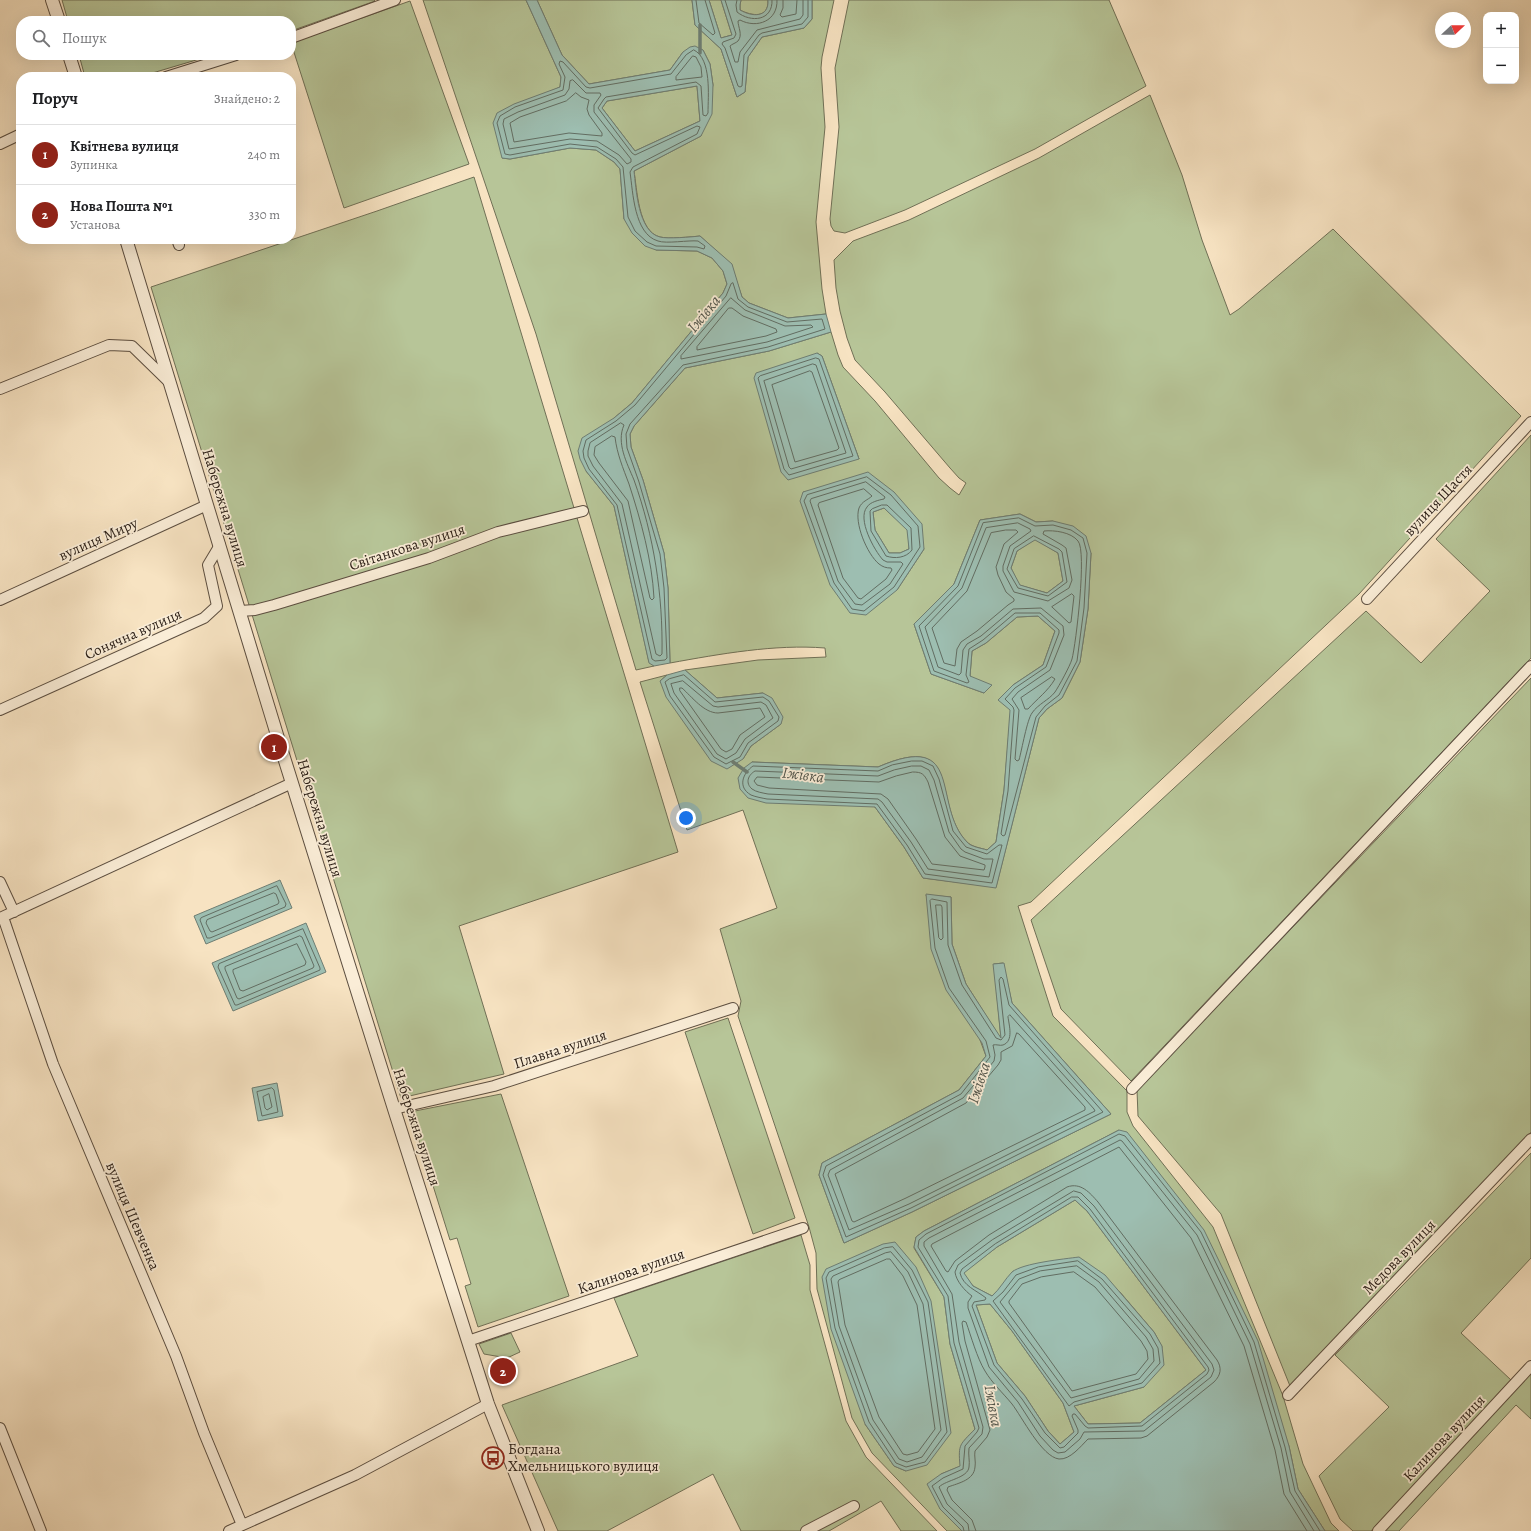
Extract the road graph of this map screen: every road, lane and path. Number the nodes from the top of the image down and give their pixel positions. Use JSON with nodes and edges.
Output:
{"nodes":[{"id":1,"x":52,"y":0,"type":"edge"},
{"id":2,"x":395,"y":0,"type":"edge"},
{"id":3,"x":57,"y":16,"type":"edge"},
{"id":4,"x":296,"y":36,"type":"edge"},
{"id":5,"x":71,"y":60,"type":"edge"},
{"id":6,"x":220,"y":60,"type":"edge"},
{"id":7,"x":74,"y":72,"type":"edge"},
{"id":8,"x":182,"y":72,"type":"edge"},
{"id":9,"x":16,"y":136,"type":"edge"},
{"id":10,"x":0,"y":144,"type":"edge"},
{"id":11,"x":128,"y":244,"type":"edge"},
{"id":12,"x":170,"y":383,"type":"junction"},
{"id":13,"x":0,"y":389,"type":"edge"},
{"id":14,"x":1531,"y":422,"type":"edge"},
{"id":15,"x":208,"y":505,"type":"junction"},
{"id":16,"x":583,"y":511,"type":"dead end"},
{"id":17,"x":220,"y":546,"type":"junction"},
{"id":18,"x":1366,"y":599,"type":"dead end"},
{"id":19,"x":0,"y":600,"type":"edge"},
{"id":20,"x":240,"y":611,"type":"junction"},
{"id":21,"x":1531,"y":666,"type":"edge"},
{"id":22,"x":0,"y":710,"type":"edge"},
{"id":23,"x":292,"y":783,"type":"junction"},
{"id":24,"x":0,"y":882,"type":"edge"},
{"id":25,"x":14,"y":912,"type":"junction"},
{"id":26,"x":1,"y":918,"type":"edge"},
{"id":27,"x":733,"y":1008,"type":"dead end"},
{"id":28,"x":1132,"y":1088,"type":"dead end"},
{"id":29,"x":394,"y":1109,"type":"junction"},
{"id":30,"x":1531,"y":1139,"type":"edge"},
{"id":31,"x":803,"y":1228,"type":"dead end"},
{"id":32,"x":468,"y":1341,"type":"junction"},
{"id":33,"x":1531,"y":1366,"type":"edge"},
{"id":34,"x":1288,"y":1395,"type":"dead end"},
{"id":35,"x":488,"y":1404,"type":"junction"},
{"id":36,"x":0,"y":1428,"type":"edge"},
{"id":37,"x":854,"y":1506,"type":"dead end"},
{"id":38,"x":235,"y":1529,"type":"edge"},
{"id":39,"x":41,"y":1531,"type":"edge"},
{"id":40,"x":538,"y":1531,"type":"edge"},
{"id":41,"x":806,"y":1531,"type":"edge"},
{"id":42,"x":1378,"y":1531,"type":"edge"}],
"edges":[{"from":1,"to":3,"type":"street"},
{"from":2,"to":4,"type":"street"},
{"from":5,"to":7,"type":"street"},
{"from":6,"to":8,"type":"street"},
{"from":9,"to":10,"type":"street"},
{"from":11,"to":12,"type":"street","name":"Набережна вулиця"},
{"from":12,"to":13,"type":"street"},
{"from":12,"to":15,"type":"street","name":"Набережна вулиця"},
{"from":14,"to":18,"type":"street","name":"вулиця Щастя"},
{"from":15,"to":17,"type":"street","name":"Набережна вулиця"},
{"from":15,"to":19,"type":"street","name":"вулиця Миру"},
{"from":16,"to":20,"type":"street","name":"Світанкова вулиця"},
{"from":17,"to":20,"type":"street","name":"Набережна вулиця"},
{"from":17,"to":22,"type":"street","name":"Сонячна вулиця"},
{"from":20,"to":23,"type":"street","name":"Набережна вулиця"},
{"from":21,"to":28,"type":"street"},
{"from":23,"to":25,"type":"street"},
{"from":23,"to":29,"type":"street","name":"Набережна вулиця"},
{"from":24,"to":25,"type":"street"},
{"from":25,"to":26,"type":"street"},
{"from":26,"to":38,"type":"street","name":"вулиця Шевченка"},
{"from":27,"to":29,"type":"street","name":"Плавна вулиця"},
{"from":29,"to":32,"type":"street","name":"Набережна вулиця"},
{"from":30,"to":34,"type":"street","name":"Медова вулиця"},
{"from":31,"to":32,"type":"street","name":"Калинова вулиця"},
{"from":32,"to":35,"type":"street","name":"Набережна вулиця"},
{"from":33,"to":42,"type":"street","name":"Калинова вулиця"},
{"from":35,"to":38,"type":"street"},
{"from":35,"to":40,"type":"street","name":"Набережна вулиця"},
{"from":36,"to":39,"type":"street"},
{"from":37,"to":41,"type":"street"}]}
